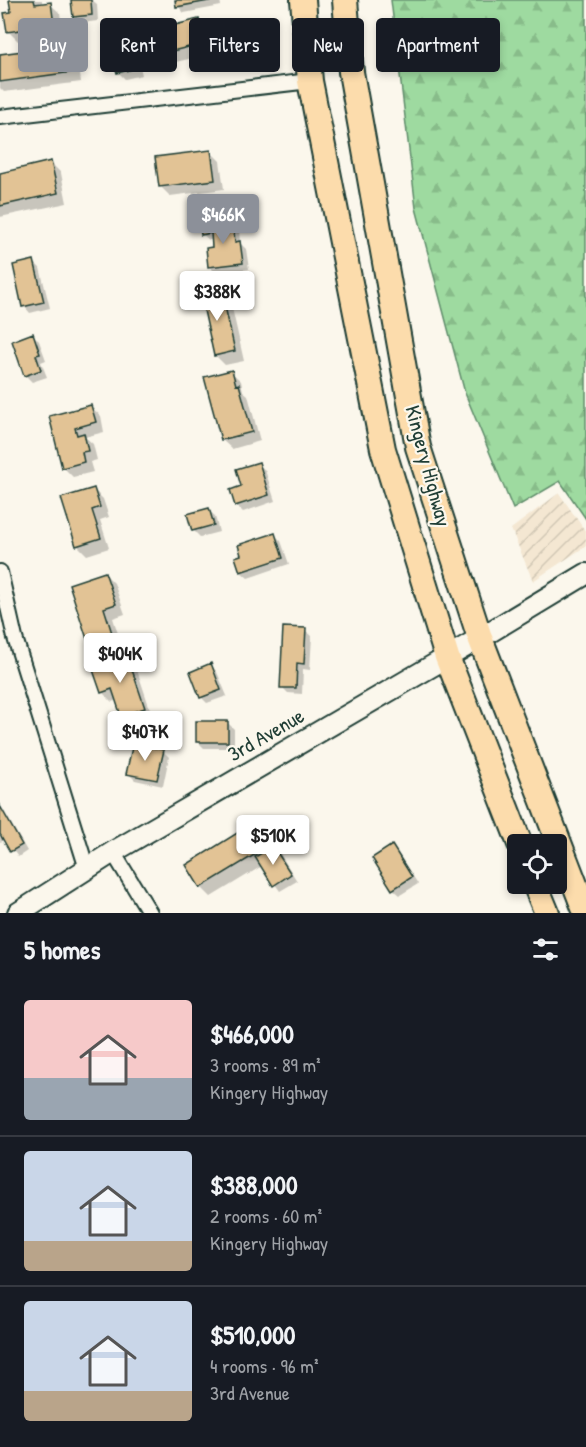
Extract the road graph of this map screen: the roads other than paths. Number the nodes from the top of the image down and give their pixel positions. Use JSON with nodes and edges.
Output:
{"nodes":[{"id":1,"x":303,"y":0,"type":"edge"},
{"id":2,"x":345,"y":0,"type":"edge"},
{"id":3,"x":310,"y":81,"type":"junction"},
{"id":4,"x":0,"y":117,"type":"edge"},
{"id":5,"x":0,"y":572,"type":"edge"},
{"id":6,"x":586,"y":574,"type":"edge"},
{"id":7,"x":480,"y":638,"type":"junction"},
{"id":8,"x":447,"y":657,"type":"junction"},
{"id":9,"x":516,"y":834,"type":"edge"},
{"id":10,"x":113,"y":852,"type":"junction"},
{"id":11,"x":87,"y":869,"type":"junction"},
{"id":12,"x":539,"y":894,"type":"edge"},
{"id":13,"x":18,"y":913,"type":"edge"},
{"id":14,"x":150,"y":913,"type":"edge"},
{"id":15,"x":546,"y":913,"type":"edge"},
{"id":16,"x":586,"y":913,"type":"edge"}],
"edges":[{"from":1,"to":3,"type":"highway","name":"Kingery Highway"},
{"from":2,"to":7,"type":"highway","name":"Kingery Highway"},
{"from":3,"to":4,"type":"street"},
{"from":3,"to":8,"type":"highway","name":"Kingery Highway"},
{"from":5,"to":11,"type":"street"},
{"from":6,"to":7,"type":"street","name":"3rd Avenue"},
{"from":7,"to":8,"type":"street","name":"3rd Avenue"},
{"from":7,"to":16,"type":"highway","name":"Kingery Highway"},
{"from":8,"to":9,"type":"highway","name":"Kingery Highway"},
{"from":8,"to":10,"type":"street","name":"3rd Avenue"},
{"from":10,"to":11,"type":"street","name":"3rd Avenue"},
{"from":10,"to":14,"type":"street"},
{"from":11,"to":13,"type":"street","name":"3rd Avenue"},
{"from":12,"to":15,"type":"highway"}]}
